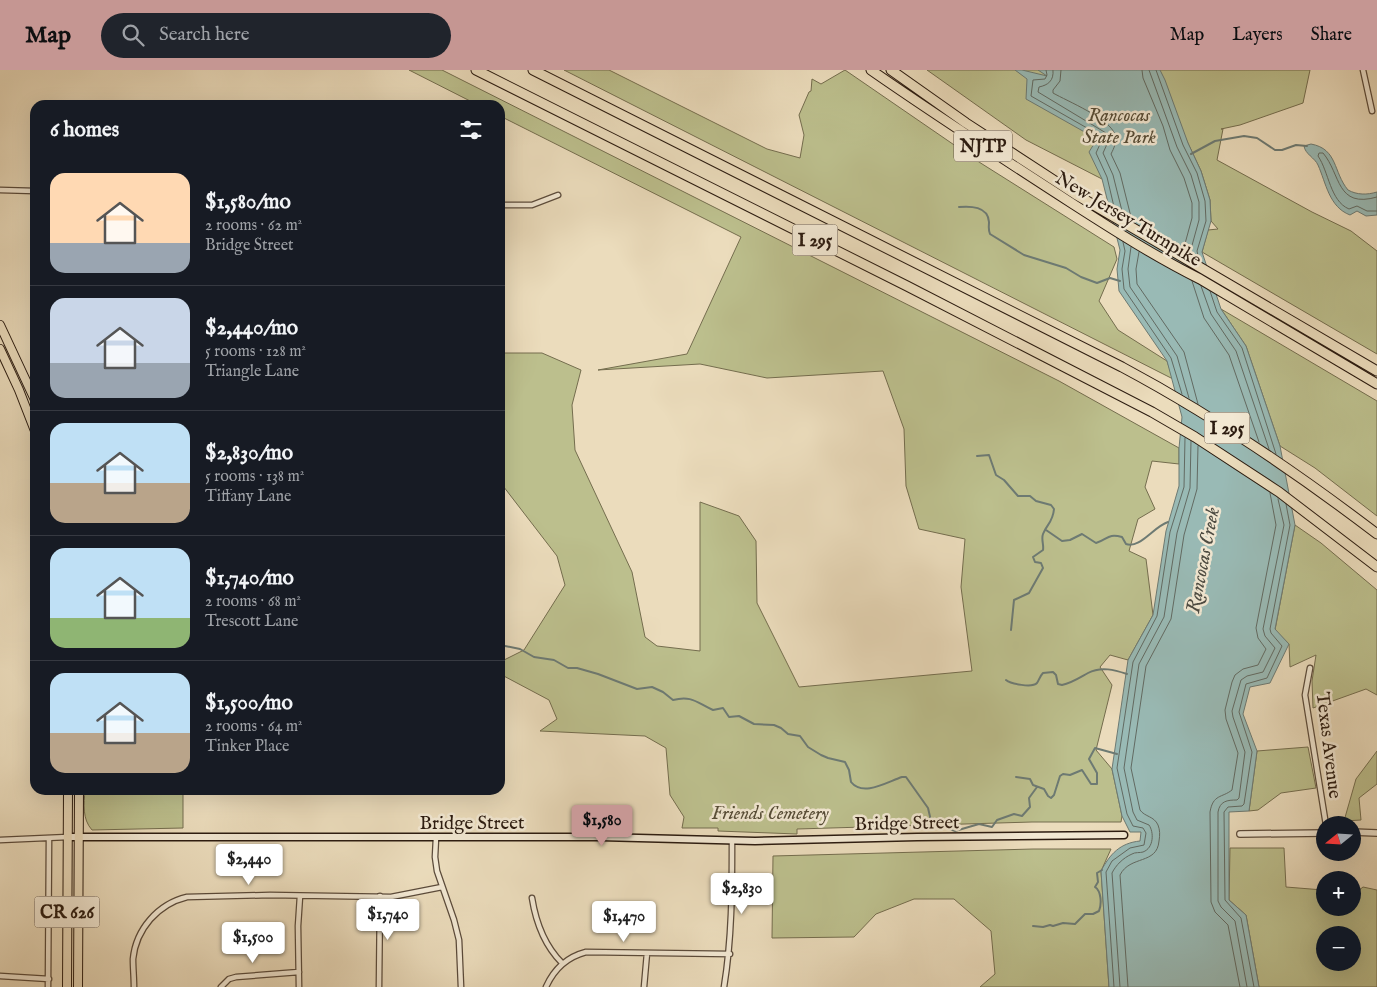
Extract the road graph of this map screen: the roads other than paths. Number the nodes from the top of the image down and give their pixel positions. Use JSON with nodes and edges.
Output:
{"nodes":[{"id":1,"x":476,"y":70,"type":"edge"},
{"id":2,"x":533,"y":70,"type":"edge"},
{"id":3,"x":871,"y":70,"type":"edge"},
{"id":4,"x":891,"y":70,"type":"edge"},
{"id":5,"x":1363,"y":70,"type":"edge"},
{"id":6,"x":1372,"y":111,"type":"dead end"},
{"id":7,"x":0,"y":190,"type":"edge"},
{"id":8,"x":30,"y":191,"type":"edge"},
{"id":9,"x":558,"y":195,"type":"dead end"},
{"id":10,"x":505,"y":204,"type":"edge"},
{"id":11,"x":0,"y":325,"type":"edge"},
{"id":12,"x":0,"y":349,"type":"edge"},
{"id":13,"x":1377,"y":371,"type":"edge"},
{"id":14,"x":1377,"y":384,"type":"edge"},
{"id":15,"x":30,"y":389,"type":"edge"},
{"id":16,"x":30,"y":419,"type":"edge"},
{"id":17,"x":1377,"y":534,"type":"edge"},
{"id":18,"x":1377,"y":566,"type":"edge"},
{"id":19,"x":1310,"y":668,"type":"dead end"},
{"id":20,"x":68,"y":795,"type":"edge"},
{"id":21,"x":79,"y":795,"type":"edge"},
{"id":22,"x":1325,"y":816,"type":"edge"},
{"id":23,"x":1361,"y":832,"type":"edge"},
{"id":24,"x":1316,"y":833,"type":"edge"},
{"id":25,"x":1377,"y":833,"type":"edge"},
{"id":26,"x":1124,"y":834,"type":"dead end"},
{"id":27,"x":1240,"y":834,"type":"dead end"},
{"id":28,"x":68,"y":837,"type":"junction"},
{"id":29,"x":49,"y":838,"type":"junction"},
{"id":30,"x":79,"y":838,"type":"junction"},
{"id":31,"x":436,"y":838,"type":"junction"},
{"id":32,"x":0,"y":840,"type":"edge"},
{"id":33,"x":732,"y":841,"type":"junction"},
{"id":34,"x":442,"y":887,"type":"junction"},
{"id":35,"x":300,"y":896,"type":"junction"},
{"id":36,"x":380,"y":896,"type":"junction"},
{"id":37,"x":532,"y":898,"type":"dead end"},
{"id":38,"x":647,"y":954,"type":"junction"},
{"id":39,"x":730,"y":954,"type":"junction"},
{"id":40,"x":562,"y":963,"type":"junction"},
{"id":41,"x":299,"y":972,"type":"junction"},
{"id":42,"x":0,"y":976,"type":"edge"},
{"id":43,"x":49,"y":979,"type":"junction"},
{"id":44,"x":48,"y":987,"type":"edge"},
{"id":45,"x":67,"y":987,"type":"edge"},
{"id":46,"x":78,"y":987,"type":"edge"},
{"id":47,"x":134,"y":987,"type":"edge"},
{"id":48,"x":221,"y":987,"type":"edge"},
{"id":49,"x":299,"y":987,"type":"edge"},
{"id":50,"x":379,"y":987,"type":"edge"},
{"id":51,"x":461,"y":987,"type":"edge"},
{"id":52,"x":546,"y":987,"type":"edge"},
{"id":53,"x":644,"y":987,"type":"edge"},
{"id":54,"x":724,"y":987,"type":"edge"}],
"edges":[{"from":1,"to":18,"type":"highway","number":"I 295"},
{"from":2,"to":17,"type":"highway","number":"I 295"},
{"from":3,"to":14,"type":"highway","name":"New Jersey Turnpike","number":"NJTP"},
{"from":4,"to":13,"type":"highway","name":"New Jersey Turnpike","number":"NJTP"},
{"from":5,"to":6,"type":"street"},
{"from":7,"to":8,"type":"street"},
{"from":9,"to":10,"type":"street"},
{"from":11,"to":15,"type":"main road"},
{"from":12,"to":16,"type":"main road"},
{"from":19,"to":22,"type":"street","name":"Texas Avenue"},
{"from":20,"to":28,"type":"main road","number":"CR 626"},
{"from":21,"to":30,"type":"main road","number":"CR 626"},
{"from":23,"to":25,"type":"street"},
{"from":24,"to":27,"type":"street"},
{"from":26,"to":33,"type":"main road","name":"Bridge Street"},
{"from":28,"to":29,"type":"street","name":"Bridge Street"},
{"from":28,"to":30,"type":"main road","name":"Bridge Street"},
{"from":28,"to":45,"type":"main road","number":"CR 626"},
{"from":29,"to":32,"type":"street","name":"Bridge Street"},
{"from":29,"to":43,"type":"street"},
{"from":30,"to":31,"type":"main road","name":"Bridge Street"},
{"from":30,"to":46,"type":"main road","number":"CR 626"},
{"from":31,"to":33,"type":"main road","name":"Bridge Street"},
{"from":31,"to":34,"type":"street"},
{"from":33,"to":39,"type":"street"},
{"from":34,"to":36,"type":"street"},
{"from":34,"to":51,"type":"street"},
{"from":35,"to":36,"type":"street"},
{"from":35,"to":41,"type":"street"},
{"from":35,"to":47,"type":"street"},
{"from":36,"to":50,"type":"street"},
{"from":37,"to":40,"type":"street"},
{"from":38,"to":39,"type":"street"},
{"from":38,"to":40,"type":"street"},
{"from":38,"to":53,"type":"street"},
{"from":39,"to":54,"type":"street"},
{"from":40,"to":52,"type":"street"},
{"from":41,"to":48,"type":"street"},
{"from":41,"to":49,"type":"street"},
{"from":42,"to":43,"type":"street"},
{"from":43,"to":44,"type":"street"}]}
